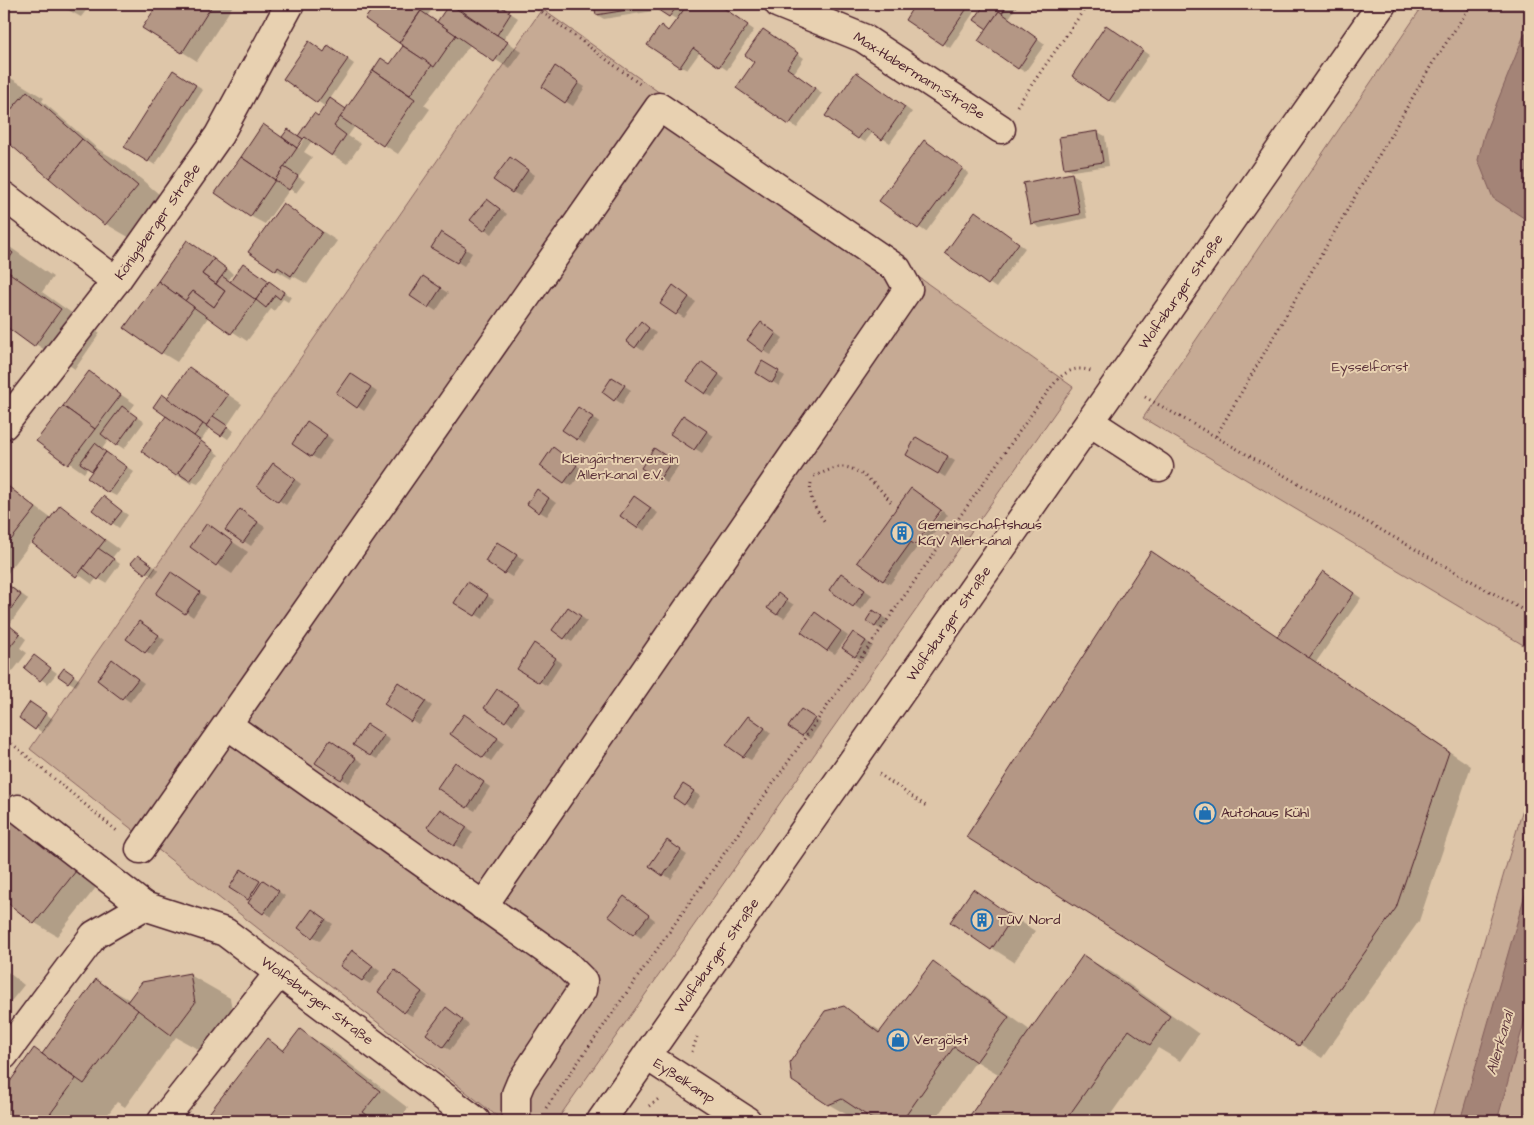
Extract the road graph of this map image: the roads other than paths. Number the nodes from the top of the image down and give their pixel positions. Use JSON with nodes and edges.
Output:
{"nodes":[{"id":1,"x":290,"y":4,"type":"edge"},
{"id":2,"x":779,"y":4,"type":"edge"},
{"id":3,"x":1382,"y":4,"type":"edge"},
{"id":4,"x":1009,"y":119,"type":"road end"},
{"id":5,"x":4,"y":196,"type":"edge"},
{"id":6,"x":116,"y":281,"type":"junction"},
{"id":7,"x":1090,"y":422,"type":"junction"},
{"id":8,"x":4,"y":425,"type":"edge"},
{"id":9,"x":1159,"y":467,"type":"dead end"},
{"id":10,"x":229,"y":726,"type":"junction"},
{"id":11,"x":19,"y":808,"type":"dead end"},
{"id":12,"x":140,"y":850,"type":"road end"},
{"id":13,"x":144,"y":906,"type":"junction"},
{"id":14,"x":483,"y":906,"type":"junction"},
{"id":15,"x":279,"y":973,"type":"junction"},
{"id":16,"x":4,"y":1056,"type":"edge"},
{"id":17,"x":647,"y":1056,"type":"junction"},
{"id":18,"x":529,"y":1118,"type":"edge"},
{"id":19,"x":162,"y":1121,"type":"edge"},
{"id":20,"x":476,"y":1121,"type":"edge"},
{"id":21,"x":601,"y":1121,"type":"edge"},
{"id":22,"x":747,"y":1121,"type":"edge"}],
"edges":[{"from":1,"to":6,"type":"street","name":"Königsberger Straße"},
{"from":2,"to":4,"type":"street","name":"Max-Habermann-Straße"},
{"from":3,"to":7,"type":"street","name":"Wolfsburger Straße"},
{"from":5,"to":6,"type":"street"},
{"from":6,"to":8,"type":"street","name":"Königsberger Straße"},
{"from":7,"to":9,"type":"street"},
{"from":7,"to":17,"type":"street","name":"Wolfsburger Straße"},
{"from":10,"to":12,"type":"street"},
{"from":10,"to":14,"type":"street"},
{"from":10,"to":14,"type":"street"},
{"from":11,"to":13,"type":"street"},
{"from":13,"to":15,"type":"street","name":"Wolfsburger Straße"},
{"from":13,"to":16,"type":"street"},
{"from":14,"to":18,"type":"street"},
{"from":15,"to":19,"type":"street"},
{"from":15,"to":20,"type":"street","name":"Wolfsburger Straße"},
{"from":17,"to":21,"type":"street","name":"Wolfsburger Straße"},
{"from":17,"to":22,"type":"street","name":"Eyßelkamp"}]}
